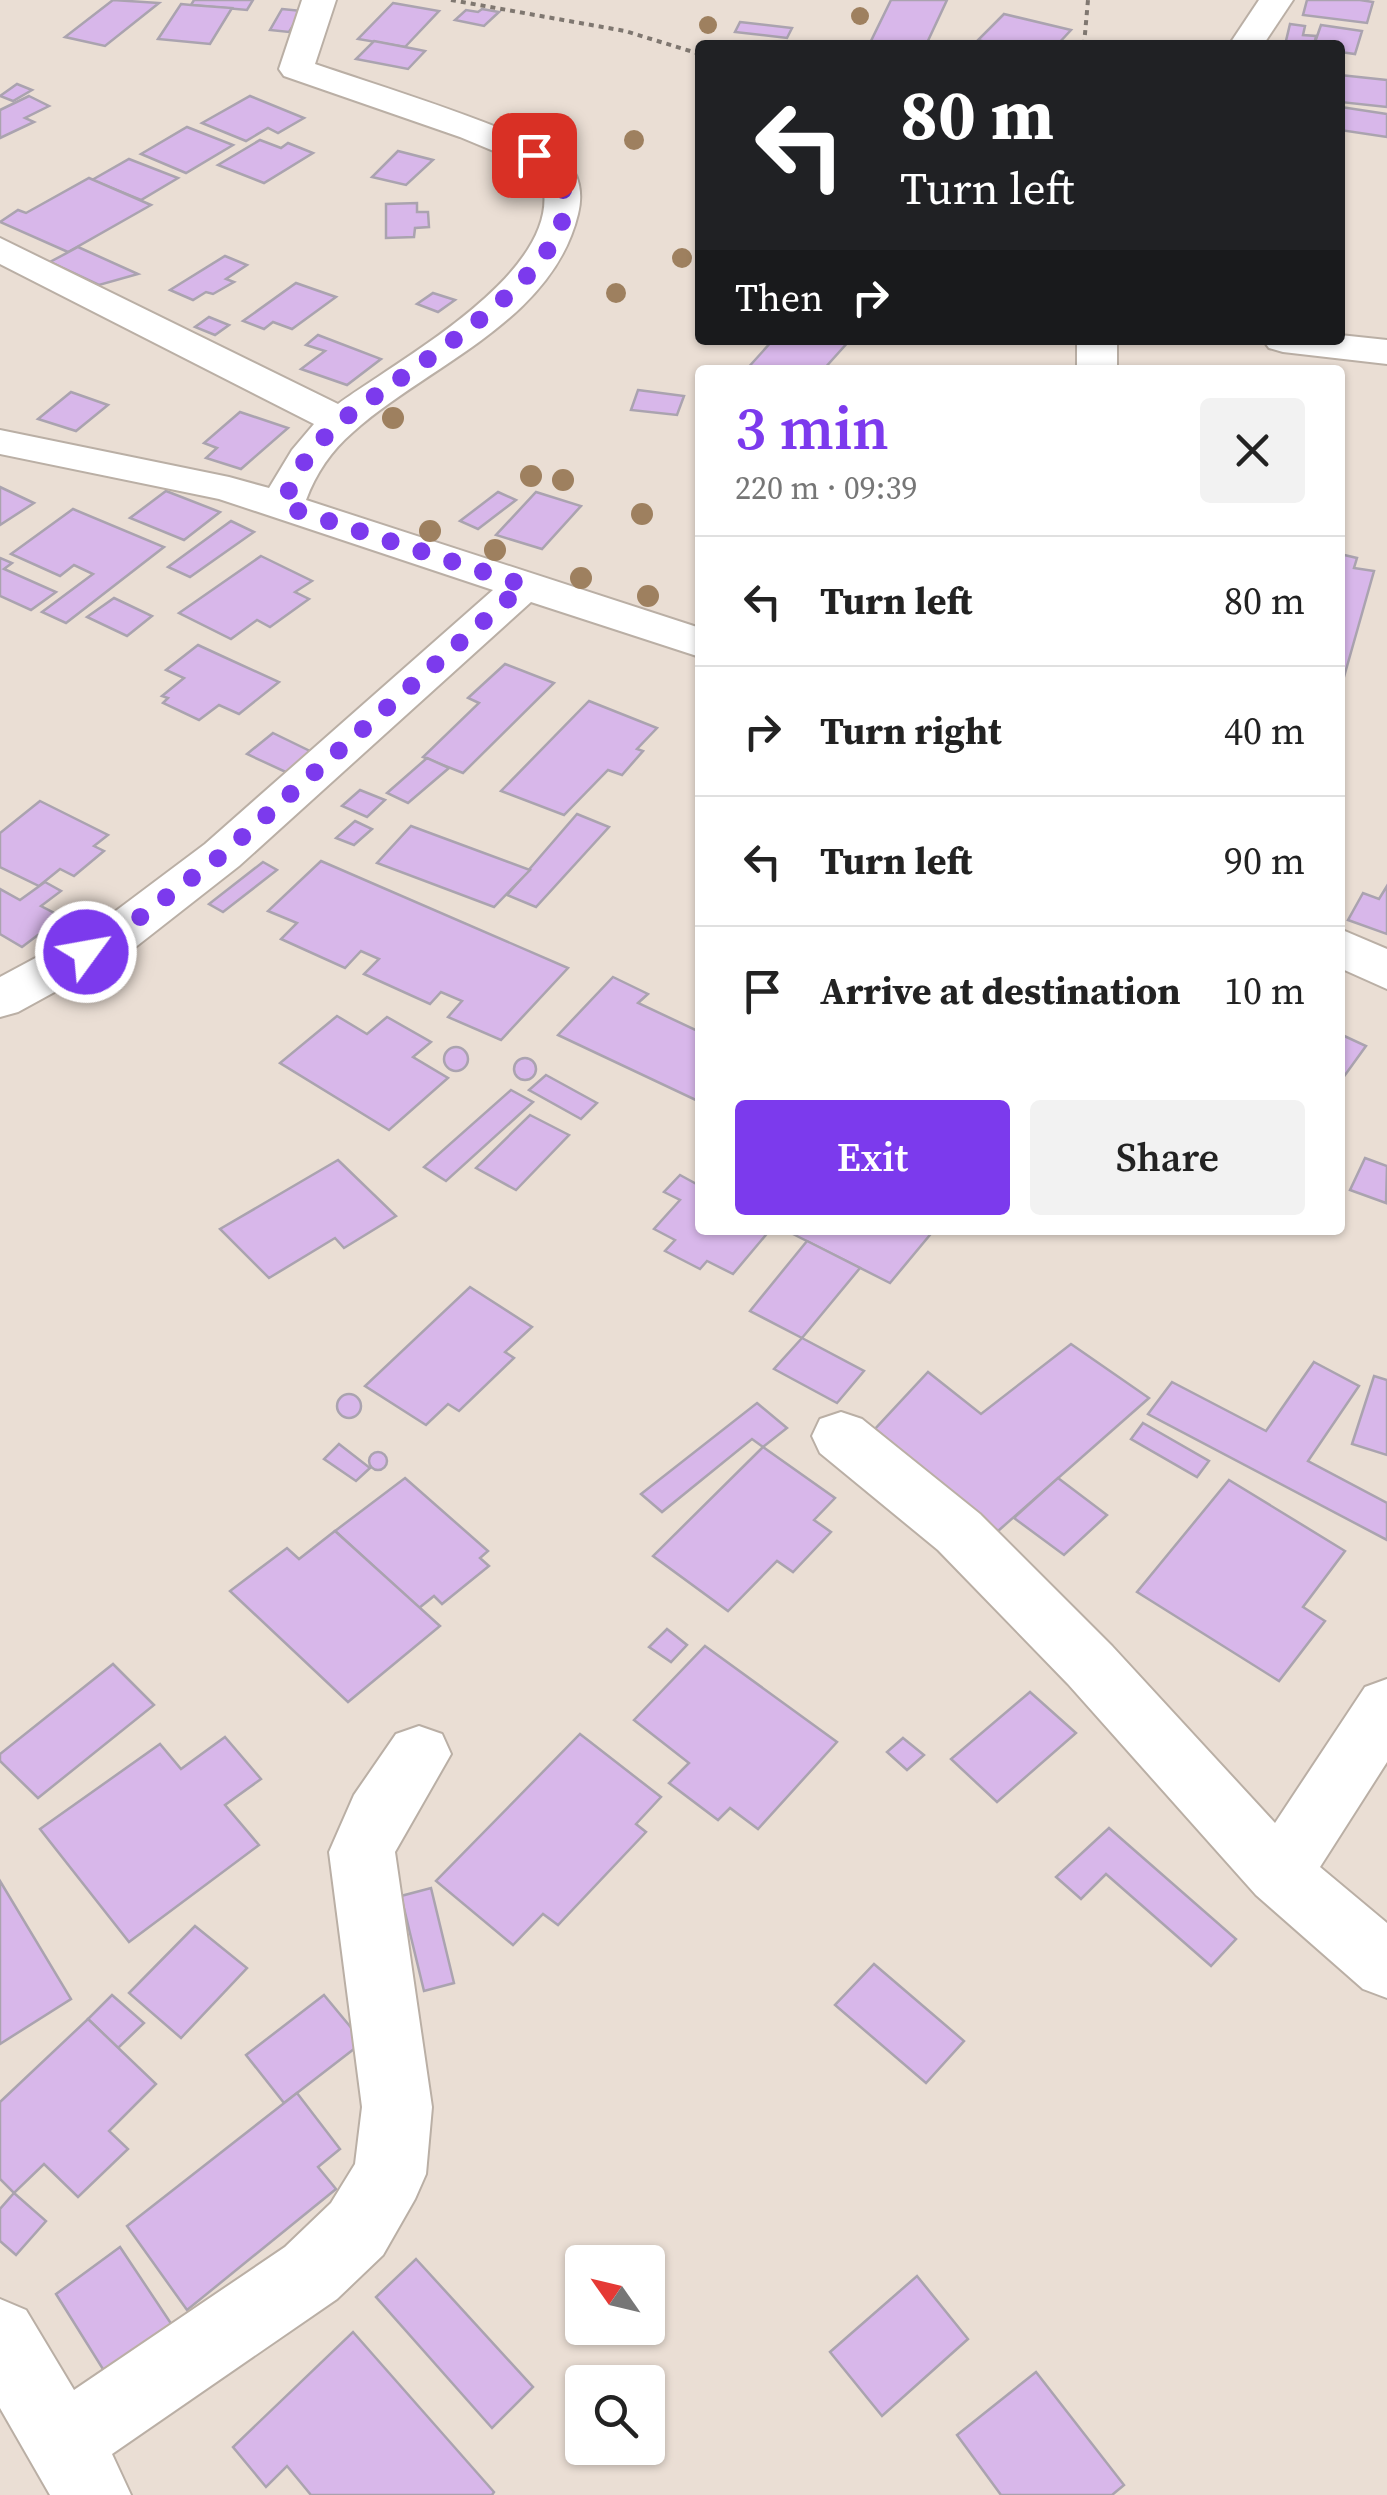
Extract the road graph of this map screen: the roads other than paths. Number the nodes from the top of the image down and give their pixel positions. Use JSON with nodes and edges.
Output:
{"nodes":[{"id":1,"x":319,"y":0,"type":"edge"},
{"id":2,"x":1276,"y":0,"type":"edge"},
{"id":3,"x":1249,"y":40,"type":"edge"},
{"id":4,"x":0,"y":248,"type":"edge"},
{"id":5,"x":1326,"y":345,"type":"edge"},
{"id":6,"x":1387,"y":352,"type":"edge"},
{"id":7,"x":340,"y":422,"type":"junction"},
{"id":8,"x":0,"y":442,"type":"edge"},
{"id":9,"x":283,"y":506,"type":"junction"},
{"id":10,"x":524,"y":585,"type":"junction"},
{"id":11,"x":695,"y":642,"type":"edge"},
{"id":12,"x":1345,"y":949,"type":"edge"},
{"id":13,"x":1387,"y":970,"type":"edge"},
{"id":14,"x":0,"y":999,"type":"edge"},
{"id":15,"x":841,"y":1436,"type":"dead end"},
{"id":16,"x":1387,"y":1707,"type":"edge"},
{"id":17,"x":419,"y":1754,"type":"dead end"},
{"id":18,"x":1279,"y":1874,"type":"junction"},
{"id":19,"x":1387,"y":1966,"type":"edge"},
{"id":20,"x":0,"y":2336,"type":"edge"},
{"id":21,"x":78,"y":2468,"type":"edge"}],
"edges":[{"from":1,"to":7,"type":"street"},
{"from":2,"to":3,"type":"street"},
{"from":4,"to":7,"type":"street"},
{"from":5,"to":6,"type":"street"},
{"from":7,"to":9,"type":"street"},
{"from":8,"to":9,"type":"street"},
{"from":9,"to":10,"type":"street"},
{"from":10,"to":11,"type":"street"},
{"from":10,"to":14,"type":"street"},
{"from":12,"to":13,"type":"street"},
{"from":15,"to":18,"type":"street"},
{"from":16,"to":18,"type":"street"},
{"from":17,"to":21,"type":"street"},
{"from":18,"to":19,"type":"street"},
{"from":20,"to":21,"type":"street"}]}
